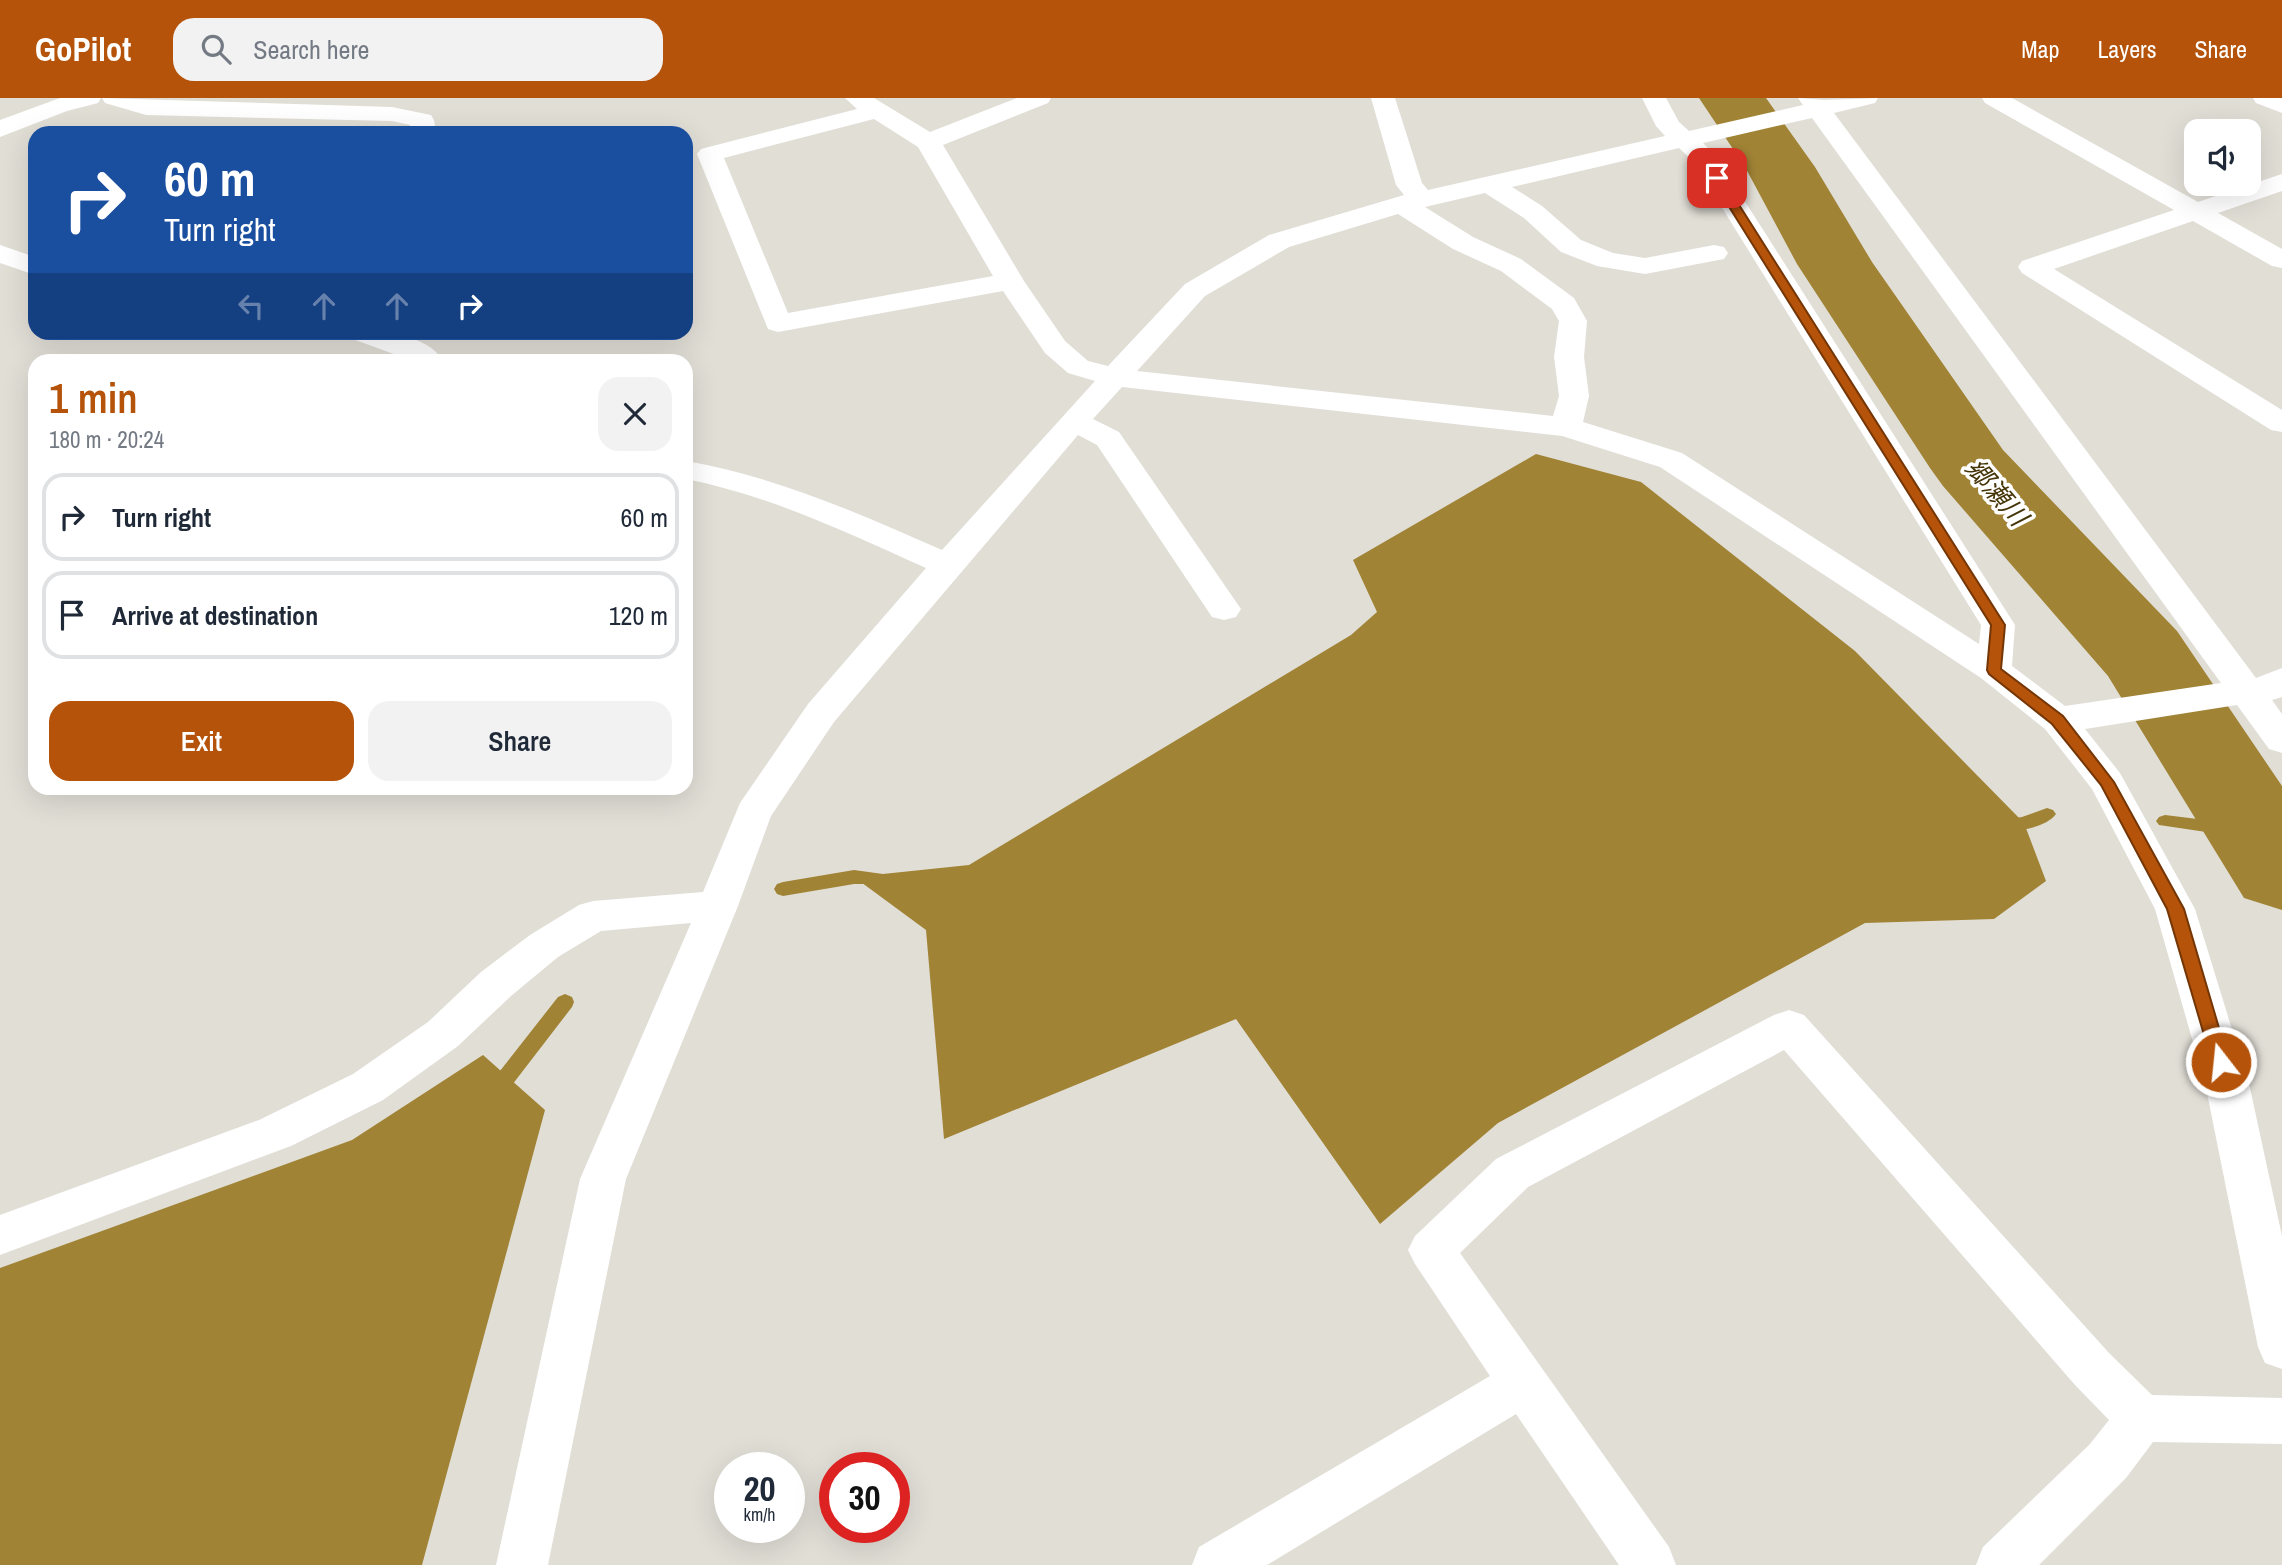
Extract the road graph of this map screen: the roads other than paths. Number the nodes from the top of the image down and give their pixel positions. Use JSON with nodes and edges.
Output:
{"nodes":[{"id":1,"x":89,"y":98,"type":"edge"},
{"id":2,"x":114,"y":98,"type":"edge"},
{"id":3,"x":1039,"y":98,"type":"edge"},
{"id":4,"x":1383,"y":98,"type":"edge"},
{"id":5,"x":1654,"y":98,"type":"edge"},
{"id":6,"x":1866,"y":98,"type":"edge"},
{"id":7,"x":1994,"y":98,"type":"edge"},
{"id":8,"x":2265,"y":98,"type":"edge"},
{"id":9,"x":1814,"y":104,"type":"edge"},
{"id":10,"x":867,"y":105,"type":"edge"},
{"id":11,"x":2282,"y":106,"type":"edge"},
{"id":12,"x":422,"y":126,"type":"edge"},
{"id":13,"x":0,"y":129,"type":"edge"},
{"id":14,"x":1683,"y":140,"type":"junction"},
{"id":15,"x":928,"y":142,"type":"junction"},
{"id":16,"x":2282,"y":182,"type":"edge"},
{"id":17,"x":1491,"y":185,"type":"junction"},
{"id":18,"x":1412,"y":202,"type":"junction"},
{"id":19,"x":2196,"y":212,"type":"junction"},
{"id":20,"x":0,"y":253,"type":"edge"},
{"id":21,"x":1714,"y":253,"type":"dead end"},
{"id":22,"x":2282,"y":260,"type":"edge"},
{"id":23,"x":28,"y":264,"type":"edge"},
{"id":24,"x":1010,"y":281,"type":"junction"},
{"id":25,"x":382,"y":340,"type":"edge"},
{"id":26,"x":420,"y":354,"type":"edge"},
{"id":27,"x":1115,"y":377,"type":"junction"},
{"id":28,"x":1074,"y":421,"type":"junction"},
{"id":29,"x":2282,"y":422,"type":"edge"},
{"id":30,"x":1566,"y":427,"type":"junction"},
{"id":31,"x":693,"y":471,"type":"edge"},
{"id":32,"x":946,"y":564,"type":"junction"},
{"id":33,"x":1224,"y":609,"type":"dead end"},
{"id":34,"x":1994,"y":670,"type":"junction"},
{"id":35,"x":2282,"y":680,"type":"edge"},
{"id":36,"x":2245,"y":692,"type":"junction"},
{"id":37,"x":2071,"y":718,"type":"junction"},
{"id":38,"x":2282,"y":740,"type":"edge"},
{"id":39,"x":718,"y":906,"type":"junction"},
{"id":40,"x":0,"y":1236,"type":"edge"},
{"id":41,"x":2282,"y":1347,"type":"edge"},
{"id":42,"x":1523,"y":1383,"type":"junction"},
{"id":43,"x":2141,"y":1418,"type":"junction"},
{"id":44,"x":2282,"y":1420,"type":"edge"},
{"id":45,"x":522,"y":1565,"type":"edge"},
{"id":46,"x":1218,"y":1565,"type":"edge"},
{"id":47,"x":1650,"y":1565,"type":"edge"},
{"id":48,"x":2002,"y":1565,"type":"edge"}],
"edges":[{"from":1,"to":13,"type":"street"},
{"from":2,"to":12,"type":"street"},
{"from":3,"to":15,"type":"street"},
{"from":4,"to":18,"type":"street"},
{"from":5,"to":14,"type":"street"},
{"from":6,"to":9,"type":"street"},
{"from":7,"to":19,"type":"street"},
{"from":8,"to":11,"type":"street"},
{"from":9,"to":14,"type":"street"},
{"from":9,"to":36,"type":"street"},
{"from":10,"to":15,"type":"street"},
{"from":10,"to":24,"type":"street"},
{"from":14,"to":17,"type":"street"},
{"from":14,"to":34,"type":"street"},
{"from":15,"to":24,"type":"street"},
{"from":16,"to":19,"type":"street"},
{"from":17,"to":18,"type":"street"},
{"from":17,"to":21,"type":"street"},
{"from":18,"to":27,"type":"street"},
{"from":18,"to":30,"type":"street"},
{"from":19,"to":22,"type":"street"},
{"from":19,"to":29,"type":"street"},
{"from":20,"to":23,"type":"street"},
{"from":24,"to":27,"type":"street"},
{"from":25,"to":26,"type":"street"},
{"from":27,"to":28,"type":"street"},
{"from":27,"to":30,"type":"street"},
{"from":28,"to":32,"type":"street"},
{"from":28,"to":33,"type":"street"},
{"from":30,"to":34,"type":"street"},
{"from":31,"to":32,"type":"street"},
{"from":32,"to":39,"type":"street"},
{"from":34,"to":37,"type":"street"},
{"from":35,"to":36,"type":"street"},
{"from":36,"to":37,"type":"street"},
{"from":36,"to":38,"type":"street"},
{"from":37,"to":41,"type":"street"},
{"from":39,"to":40,"type":"street"},
{"from":39,"to":45,"type":"street"},
{"from":42,"to":43,"type":"street"},
{"from":42,"to":46,"type":"street"},
{"from":42,"to":47,"type":"street"},
{"from":43,"to":44,"type":"street"},
{"from":43,"to":48,"type":"street"}]}
